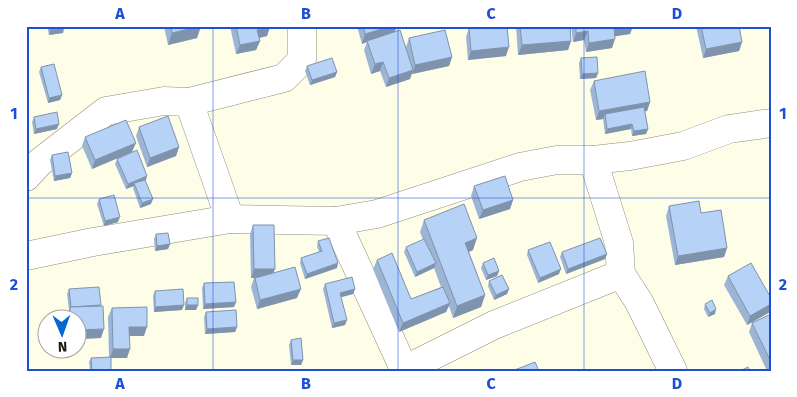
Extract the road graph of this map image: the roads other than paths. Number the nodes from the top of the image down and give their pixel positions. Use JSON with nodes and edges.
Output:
{"nodes":[{"id":1,"x":302,"y":26,"type":"edge"},
{"id":2,"x":189,"y":102,"type":"junction"},
{"id":3,"x":771,"y":123,"type":"edge"},
{"id":4,"x":593,"y":160,"type":"junction"},
{"id":5,"x":26,"y":177,"type":"edge"},
{"id":6,"x":230,"y":219,"type":"junction"},
{"id":7,"x":336,"y":220,"type":"junction"},
{"id":8,"x":26,"y":256,"type":"edge"},
{"id":9,"x":621,"y":274,"type":"junction"},
{"id":10,"x":405,"y":370,"type":"edge"},
{"id":11,"x":673,"y":371,"type":"edge"}],
"edges":[{"from":1,"to":2,"type":"street"},
{"from":2,"to":5,"type":"street"},
{"from":2,"to":6,"type":"street"},
{"from":3,"to":4,"type":"street"},
{"from":4,"to":7,"type":"street"},
{"from":4,"to":9,"type":"street"},
{"from":6,"to":7,"type":"street"},
{"from":6,"to":8,"type":"street"},
{"from":7,"to":10,"type":"street"},
{"from":9,"to":10,"type":"street"},
{"from":9,"to":11,"type":"street"}]}
